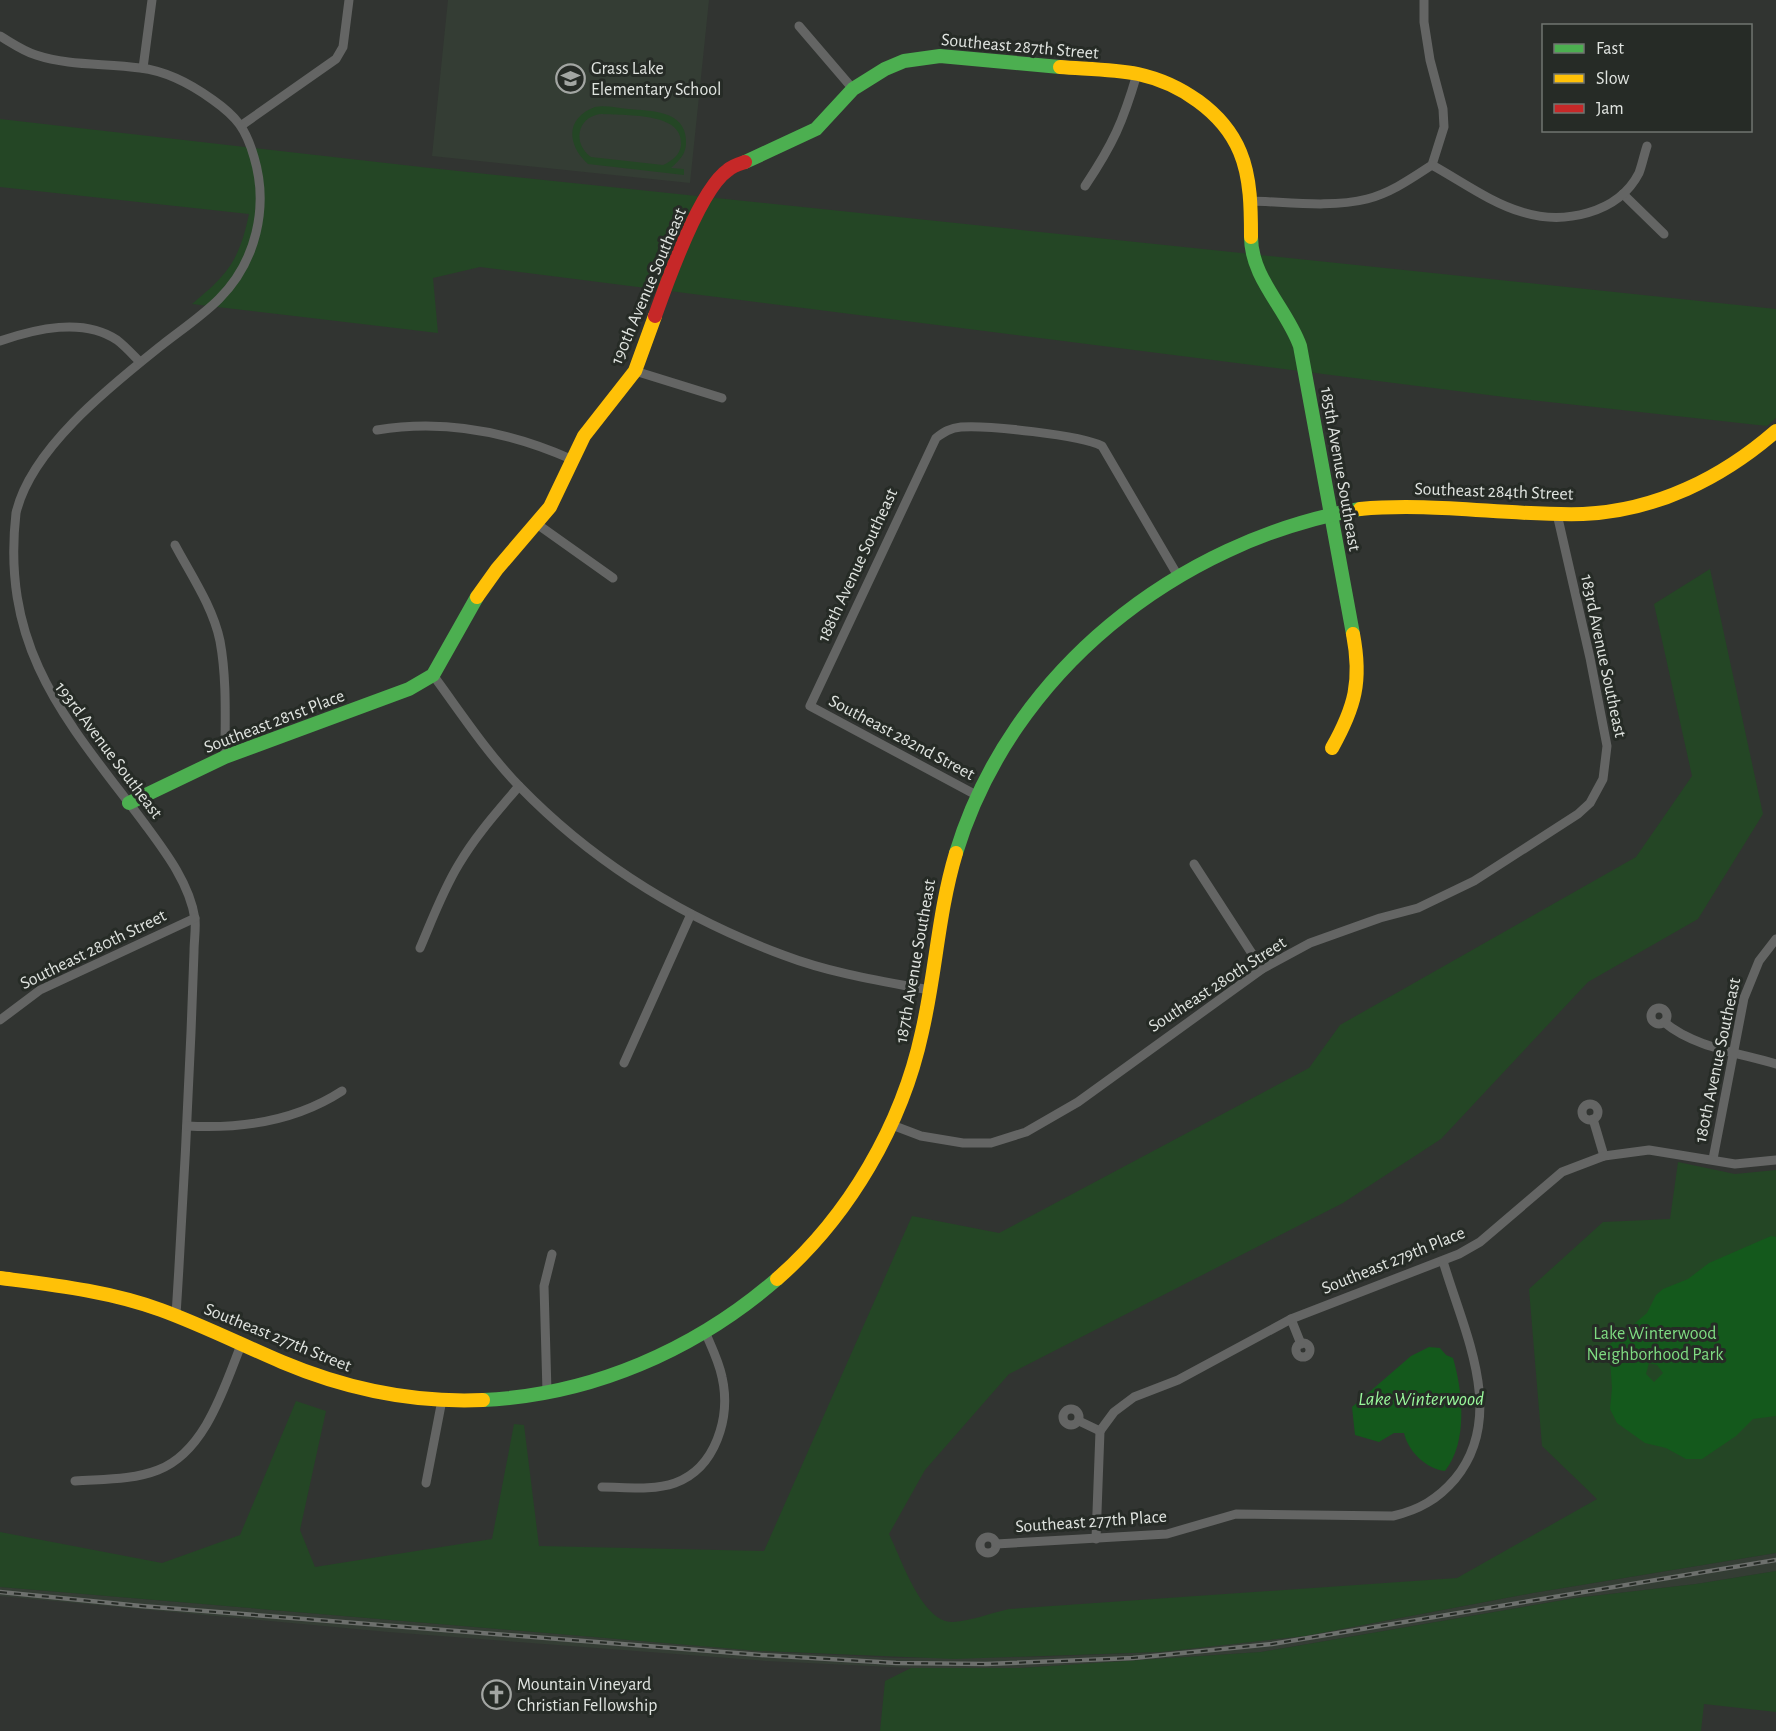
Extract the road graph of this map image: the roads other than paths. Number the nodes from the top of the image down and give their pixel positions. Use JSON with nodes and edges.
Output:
{"nodes":[{"id":1,"x":152,"y":0,"type":"edge"},
{"id":2,"x":349,"y":0,"type":"edge"},
{"id":3,"x":1424,"y":0,"type":"edge"},
{"id":4,"x":799,"y":26,"type":"dead end"},
{"id":5,"x":0,"y":36,"type":"edge"},
{"id":6,"x":143,"y":68,"type":"junction"},
{"id":7,"x":1137,"y":74,"type":"junction"},
{"id":8,"x":853,"y":89,"type":"junction"},
{"id":9,"x":242,"y":125,"type":"junction"},
{"id":10,"x":1647,"y":146,"type":"dead end"},
{"id":11,"x":1432,"y":165,"type":"junction"},
{"id":12,"x":718,"y":179,"type":"joint"},
{"id":13,"x":1085,"y":186,"type":"dead end"},
{"id":14,"x":1623,"y":194,"type":"junction"},
{"id":15,"x":1251,"y":201,"type":"junction"},
{"id":16,"x":1664,"y":234,"type":"dead end"},
{"id":17,"x":0,"y":341,"type":"edge"},
{"id":18,"x":140,"y":362,"type":"junction"},
{"id":19,"x":635,"y":371,"type":"junction"},
{"id":20,"x":722,"y":398,"type":"dead end"},
{"id":21,"x":377,"y":430,"type":"dead end"},
{"id":22,"x":1776,"y":431,"type":"edge"},
{"id":23,"x":571,"y":459,"type":"junction"},
{"id":24,"x":1329,"y":514,"type":"junction"},
{"id":25,"x":1557,"y":514,"type":"junction"},
{"id":26,"x":537,"y":524,"type":"junction"},
{"id":27,"x":175,"y":545,"type":"dead end"},
{"id":28,"x":1178,"y":576,"type":"junction"},
{"id":29,"x":613,"y":578,"type":"dead end"},
{"id":30,"x":433,"y":675,"type":"junction"},
{"id":31,"x":810,"y":706,"type":"joint"},
{"id":32,"x":1332,"y":748,"type":"dead end"},
{"id":33,"x":225,"y":757,"type":"junction"},
{"id":34,"x":519,"y":786,"type":"junction"},
{"id":35,"x":978,"y":796,"type":"junction"},
{"id":36,"x":129,"y":803,"type":"junction"},
{"id":37,"x":1590,"y":803,"type":"joint"},
{"id":38,"x":1194,"y":864,"type":"dead end"},
{"id":39,"x":691,"y":914,"type":"junction"},
{"id":40,"x":195,"y":918,"type":"junction"},
{"id":41,"x":1776,"y":939,"type":"edge"},
{"id":42,"x":420,"y":948,"type":"dead end"},
{"id":43,"x":1262,"y":969,"type":"junction"},
{"id":44,"x":929,"y":990,"type":"junction"},
{"id":45,"x":0,"y":1003,"type":"edge"},
{"id":46,"x":4,"y":1016,"type":"edge"},
{"id":47,"x":1664,"y":1022,"type":"dead end"},
{"id":48,"x":1734,"y":1052,"type":"junction"},
{"id":49,"x":624,"y":1063,"type":"dead end"},
{"id":50,"x":1776,"y":1064,"type":"edge"},
{"id":51,"x":342,"y":1091,"type":"dead end"},
{"id":52,"x":1593,"y":1119,"type":"dead end"},
{"id":53,"x":892,"y":1125,"type":"junction"},
{"id":54,"x":187,"y":1126,"type":"junction"},
{"id":55,"x":1605,"y":1156,"type":"junction"},
{"id":56,"x":1713,"y":1159,"type":"junction"},
{"id":57,"x":1776,"y":1160,"type":"edge"},
{"id":58,"x":552,"y":1254,"type":"dead end"},
{"id":59,"x":1443,"y":1261,"type":"junction"},
{"id":60,"x":0,"y":1278,"type":"edge"},
{"id":61,"x":176,"y":1315,"type":"junction"},
{"id":62,"x":1291,"y":1319,"type":"junction"},
{"id":63,"x":706,"y":1334,"type":"junction"},
{"id":64,"x":1301,"y":1344,"type":"dead end"},
{"id":65,"x":241,"y":1345,"type":"junction"},
{"id":66,"x":547,"y":1392,"type":"junction"},
{"id":67,"x":442,"y":1400,"type":"junction"},
{"id":68,"x":1079,"y":1421,"type":"dead end"},
{"id":69,"x":1100,"y":1431,"type":"junction"},
{"id":70,"x":75,"y":1481,"type":"dead end"},
{"id":71,"x":426,"y":1483,"type":"dead end"},
{"id":72,"x":602,"y":1487,"type":"dead end"},
{"id":73,"x":1096,"y":1539,"type":"junction"},
{"id":74,"x":996,"y":1544,"type":"dead end"}],
"edges":[{"from":1,"to":6,"type":"street"},
{"from":2,"to":9,"type":"street"},
{"from":3,"to":11,"type":"street"},
{"from":4,"to":8,"type":"street"},
{"from":5,"to":6,"type":"street","name":"193rd Avenue Southeast"},
{"from":6,"to":9,"type":"street","name":"193rd Avenue Southeast"},
{"from":7,"to":8,"type":"street","name":"Southeast 287th Street"},
{"from":7,"to":13,"type":"street"},
{"from":7,"to":15,"type":"street","name":"Southeast 287th Street"},
{"from":8,"to":12,"type":"street","name":"Southeast 287th Street"},
{"from":9,"to":18,"type":"street","name":"193rd Avenue Southeast"},
{"from":10,"to":14,"type":"street"},
{"from":11,"to":14,"type":"street"},
{"from":11,"to":15,"type":"street"},
{"from":12,"to":19,"type":"street","name":"190th Avenue Southeast"},
{"from":14,"to":16,"type":"street"},
{"from":15,"to":24,"type":"street","name":"185th Avenue Southeast"},
{"from":17,"to":18,"type":"street"},
{"from":18,"to":36,"type":"street","name":"193rd Avenue Southeast"},
{"from":19,"to":20,"type":"street"},
{"from":19,"to":23,"type":"street","name":"190th Avenue Southeast"},
{"from":21,"to":23,"type":"street"},
{"from":22,"to":25,"type":"street","name":"Southeast 284th Street"},
{"from":23,"to":26,"type":"street","name":"190th Avenue Southeast"},
{"from":24,"to":25,"type":"street","name":"Southeast 284th Street"},
{"from":24,"to":28,"type":"street","name":"Southeast 284th Street"},
{"from":24,"to":32,"type":"street","name":"185th Avenue Southeast"},
{"from":25,"to":37,"type":"street","name":"183rd Avenue Southeast"},
{"from":26,"to":29,"type":"street"},
{"from":26,"to":30,"type":"street","name":"190th Avenue Southeast"},
{"from":27,"to":33,"type":"street"},
{"from":28,"to":31,"type":"street","name":"188th Avenue Southeast"},
{"from":28,"to":35,"type":"street","name":"187th Avenue Southeast"},
{"from":30,"to":33,"type":"street","name":"Southeast 281st Place"},
{"from":30,"to":34,"type":"street"},
{"from":31,"to":35,"type":"street","name":"Southeast 282nd Street"},
{"from":33,"to":36,"type":"street","name":"Southeast 281st Place"},
{"from":34,"to":39,"type":"street"},
{"from":34,"to":42,"type":"street"},
{"from":35,"to":44,"type":"street","name":"187th Avenue Southeast"},
{"from":36,"to":40,"type":"street","name":"193rd Avenue Southeast"},
{"from":37,"to":43,"type":"street","name":"Southeast 280th Street"},
{"from":38,"to":43,"type":"street"},
{"from":39,"to":44,"type":"street"},
{"from":39,"to":49,"type":"street"},
{"from":40,"to":46,"type":"street","name":"Southeast 280th Street"},
{"from":40,"to":54,"type":"street","name":"193rd Avenue Southeast"},
{"from":41,"to":48,"type":"street","name":"180th Avenue Southeast"},
{"from":43,"to":53,"type":"street","name":"Southeast 280th Street"},
{"from":44,"to":53,"type":"street","name":"187th Avenue Southeast"},
{"from":45,"to":46,"type":"street"},
{"from":47,"to":48,"type":"street"},
{"from":48,"to":50,"type":"street"},
{"from":48,"to":56,"type":"street","name":"180th Avenue Southeast"},
{"from":51,"to":54,"type":"street"},
{"from":52,"to":55,"type":"street"},
{"from":53,"to":63,"type":"street","name":"187th Avenue Southeast"},
{"from":54,"to":61,"type":"street","name":"193rd Avenue Southeast"},
{"from":55,"to":56,"type":"street","name":"Southeast 279th Place"},
{"from":55,"to":59,"type":"street","name":"Southeast 279th Place"},
{"from":56,"to":57,"type":"street","name":"Southeast 279th Place"},
{"from":58,"to":66,"type":"street"},
{"from":59,"to":62,"type":"street","name":"Southeast 279th Place"},
{"from":59,"to":73,"type":"street","name":"Southeast 277th Place"},
{"from":60,"to":61,"type":"street","name":"Southeast 277th Street"},
{"from":61,"to":65,"type":"street","name":"Southeast 277th Street"},
{"from":62,"to":64,"type":"street"},
{"from":62,"to":69,"type":"street","name":"Southeast 279th Place"},
{"from":63,"to":66,"type":"street","name":"187th Avenue Southeast"},
{"from":63,"to":72,"type":"street"},
{"from":65,"to":67,"type":"street","name":"Southeast 277th Street"},
{"from":65,"to":70,"type":"street"},
{"from":66,"to":67,"type":"street","name":"Southeast 277th Street"},
{"from":67,"to":71,"type":"street"},
{"from":68,"to":69,"type":"street"},
{"from":69,"to":73,"type":"street"},
{"from":73,"to":74,"type":"street","name":"Southeast 277th Place"}]}
